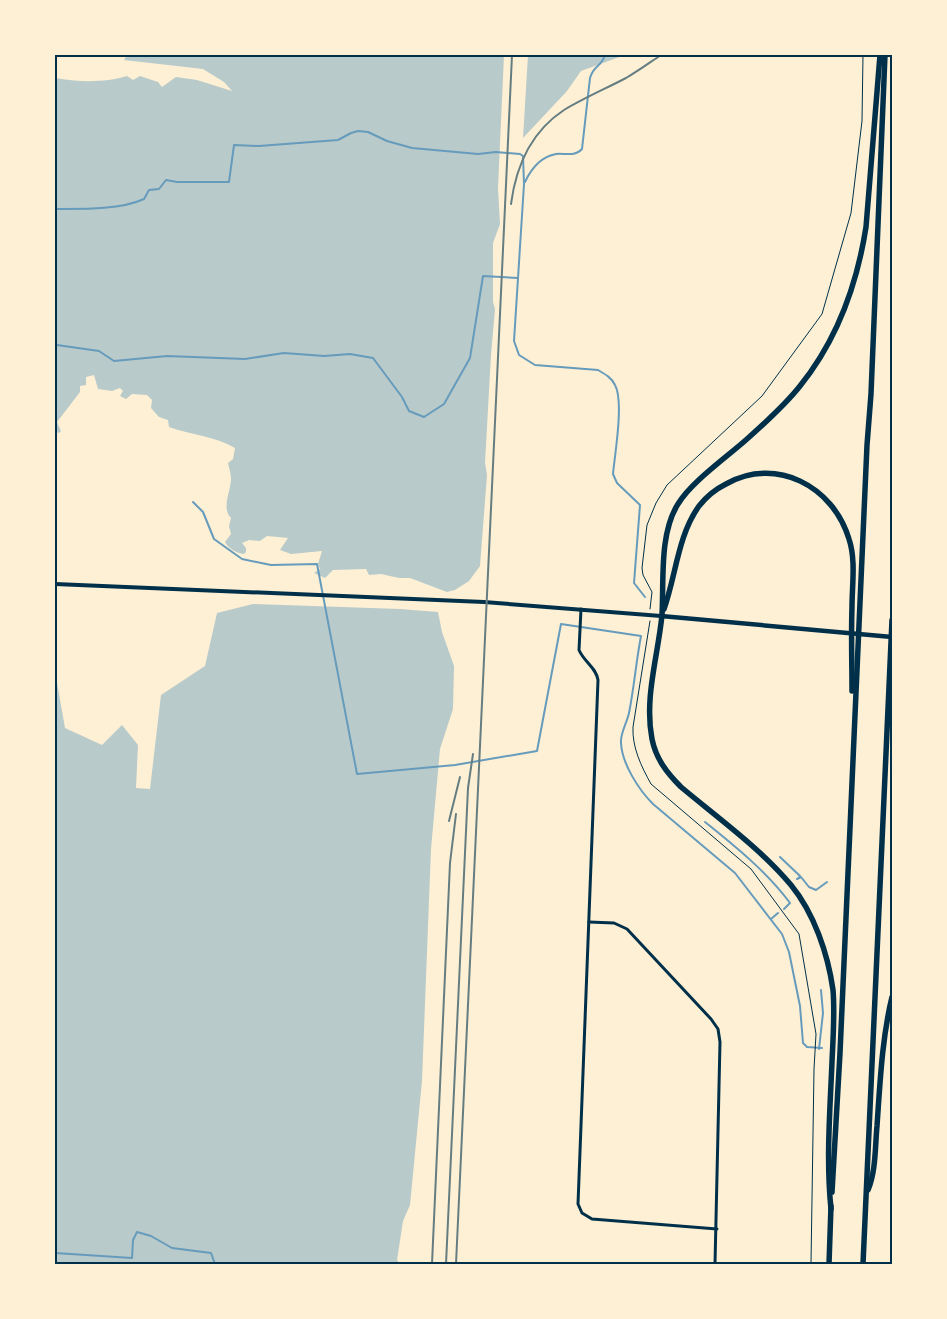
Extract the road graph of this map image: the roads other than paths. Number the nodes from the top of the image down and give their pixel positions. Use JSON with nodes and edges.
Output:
{"nodes":[{"id":1,"x":880,"y":55,"type":"edge"},
{"id":2,"x":885,"y":55,"type":"edge"},
{"id":3,"x":55,"y":584,"type":"edge"},
{"id":4,"x":581,"y":609,"type":"junction"},
{"id":5,"x":662,"y":616,"type":"junction"},
{"id":6,"x":892,"y":620,"type":"edge"},
{"id":7,"x":892,"y":637,"type":"edge"},
{"id":8,"x":853,"y":745,"type":"junction"},
{"id":9,"x":589,"y":922,"type":"junction"},
{"id":10,"x":892,"y":997,"type":"edge"},
{"id":11,"x":866,"y":1194,"type":"junction"},
{"id":12,"x":831,"y":1209,"type":"junction"},
{"id":13,"x":717,"y":1229,"type":"junction"},
{"id":14,"x":715,"y":1264,"type":"edge"},
{"id":15,"x":829,"y":1264,"type":"edge"},
{"id":16,"x":863,"y":1264,"type":"edge"}],
"edges":[{"from":1,"to":5,"type":"highway"},
{"from":2,"to":8,"type":"highway"},
{"from":3,"to":4,"type":"street"},
{"from":4,"to":5,"type":"street"},
{"from":4,"to":9,"type":"street"},
{"from":5,"to":7,"type":"main road"},
{"from":5,"to":8,"type":"highway"},
{"from":5,"to":12,"type":"highway"},
{"from":6,"to":11,"type":"highway"},
{"from":8,"to":12,"type":"highway"},
{"from":9,"to":13,"type":"street"},
{"from":9,"to":13,"type":"street"},
{"from":10,"to":11,"type":"highway"},
{"from":11,"to":16,"type":"highway"},
{"from":12,"to":15,"type":"highway"},
{"from":13,"to":14,"type":"street"}]}
